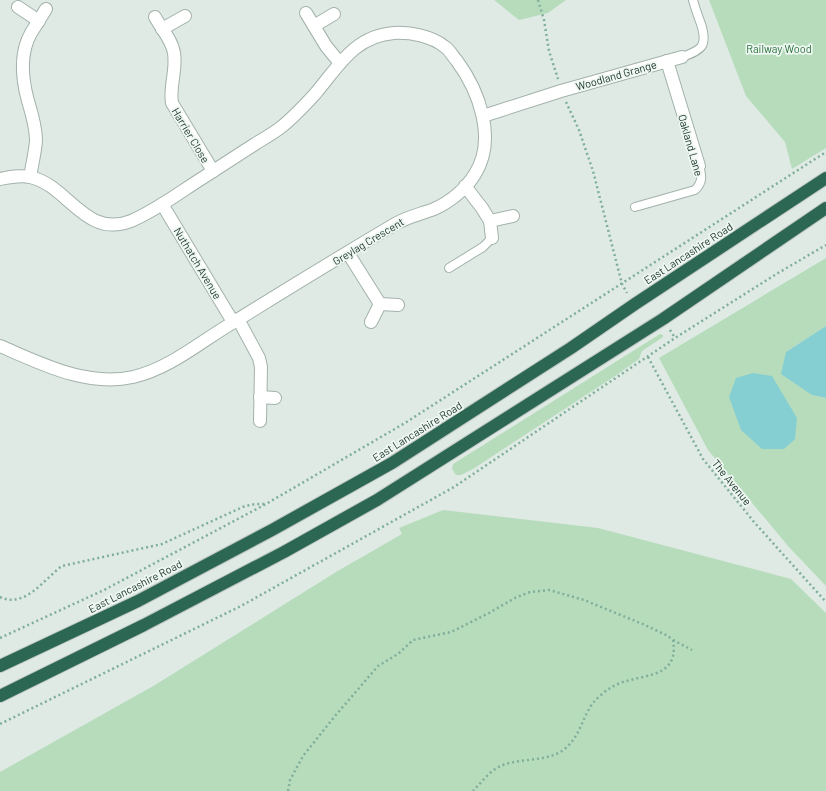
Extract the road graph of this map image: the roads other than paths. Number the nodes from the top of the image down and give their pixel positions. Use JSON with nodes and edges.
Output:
{"nodes":[{"id":1,"x":693,"y":0,"type":"edge"},
{"id":2,"x":18,"y":6,"type":"dead end"},
{"id":3,"x":46,"y":9,"type":"dead end"},
{"id":4,"x":306,"y":13,"type":"dead end"},
{"id":5,"x":334,"y":14,"type":"dead end"},
{"id":6,"x":185,"y":16,"type":"dead end"},
{"id":7,"x":154,"y":17,"type":"dead end"},
{"id":8,"x":39,"y":21,"type":"junction"},
{"id":9,"x":314,"y":26,"type":"junction"},
{"id":10,"x":162,"y":29,"type":"junction"},
{"id":11,"x":682,"y":57,"type":"joint"},
{"id":12,"x":667,"y":61,"type":"junction"},
{"id":13,"x":339,"y":62,"type":"junction"},
{"id":14,"x":483,"y":116,"type":"junction"},
{"id":15,"x":699,"y":166,"type":"joint"},
{"id":16,"x":213,"y":171,"type":"junction"},
{"id":17,"x":30,"y":177,"type":"junction"},
{"id":18,"x":826,"y":178,"type":"edge"},
{"id":19,"x":0,"y":179,"type":"edge"},
{"id":20,"x":465,"y":186,"type":"junction"},
{"id":21,"x":162,"y":204,"type":"junction"},
{"id":22,"x":635,"y":208,"type":"dead end"},
{"id":23,"x":826,"y":208,"type":"edge"},
{"id":24,"x":513,"y":216,"type":"dead end"},
{"id":25,"x":490,"y":221,"type":"junction"},
{"id":26,"x":492,"y":238,"type":"joint"},
{"id":27,"x":348,"y":253,"type":"junction"},
{"id":28,"x":450,"y":268,"type":"dead end"},
{"id":29,"x":380,"y":304,"type":"junction"},
{"id":30,"x":398,"y":305,"type":"dead end"},
{"id":31,"x":235,"y":321,"type":"junction"},
{"id":32,"x":371,"y":322,"type":"dead end"},
{"id":33,"x":0,"y":346,"type":"edge"},
{"id":34,"x":260,"y":397,"type":"junction"},
{"id":35,"x":275,"y":398,"type":"dead end"},
{"id":36,"x":260,"y":421,"type":"dead end"},
{"id":37,"x":0,"y":666,"type":"edge"},
{"id":38,"x":0,"y":696,"type":"edge"}],
"edges":[{"from":1,"to":11,"type":"lane","name":"Woodland Grange"},
{"from":2,"to":8,"type":"street"},
{"from":3,"to":8,"type":"street"},
{"from":4,"to":9,"type":"street"},
{"from":5,"to":9,"type":"street"},
{"from":6,"to":10,"type":"street"},
{"from":7,"to":10,"type":"street","name":"Harrier Close"},
{"from":8,"to":17,"type":"street"},
{"from":9,"to":13,"type":"street"},
{"from":10,"to":16,"type":"street","name":"Harrier Close"},
{"from":11,"to":12,"type":"street","name":"Woodland Grange"},
{"from":12,"to":14,"type":"street","name":"Woodland Grange"},
{"from":12,"to":15,"type":"street","name":"Oakland Lane"},
{"from":13,"to":14,"type":"street","name":"Greylag Crescent"},
{"from":13,"to":16,"type":"street","name":"Greylag Crescent"},
{"from":14,"to":20,"type":"street","name":"Greylag Crescent"},
{"from":15,"to":22,"type":"lane","name":"Oakland Lane"},
{"from":16,"to":21,"type":"street","name":"Greylag Crescent"},
{"from":17,"to":19,"type":"street","name":"Greylag Crescent"},
{"from":17,"to":21,"type":"street","name":"Greylag Crescent"},
{"from":18,"to":37,"type":"highway","name":"East Lancashire Road"},
{"from":20,"to":25,"type":"street"},
{"from":20,"to":27,"type":"street","name":"Greylag Crescent"},
{"from":21,"to":31,"type":"street","name":"Nuthatch Avenue"},
{"from":23,"to":38,"type":"highway"},
{"from":24,"to":25,"type":"street"},
{"from":25,"to":26,"type":"street"},
{"from":26,"to":28,"type":"lane"},
{"from":27,"to":29,"type":"street"},
{"from":27,"to":31,"type":"street","name":"Greylag Crescent"},
{"from":29,"to":30,"type":"street"},
{"from":29,"to":32,"type":"street"},
{"from":31,"to":33,"type":"street","name":"Greylag Crescent"},
{"from":31,"to":34,"type":"street","name":"Nuthatch Avenue"},
{"from":34,"to":35,"type":"street"},
{"from":34,"to":36,"type":"street","name":"Nuthatch Avenue"}]}
